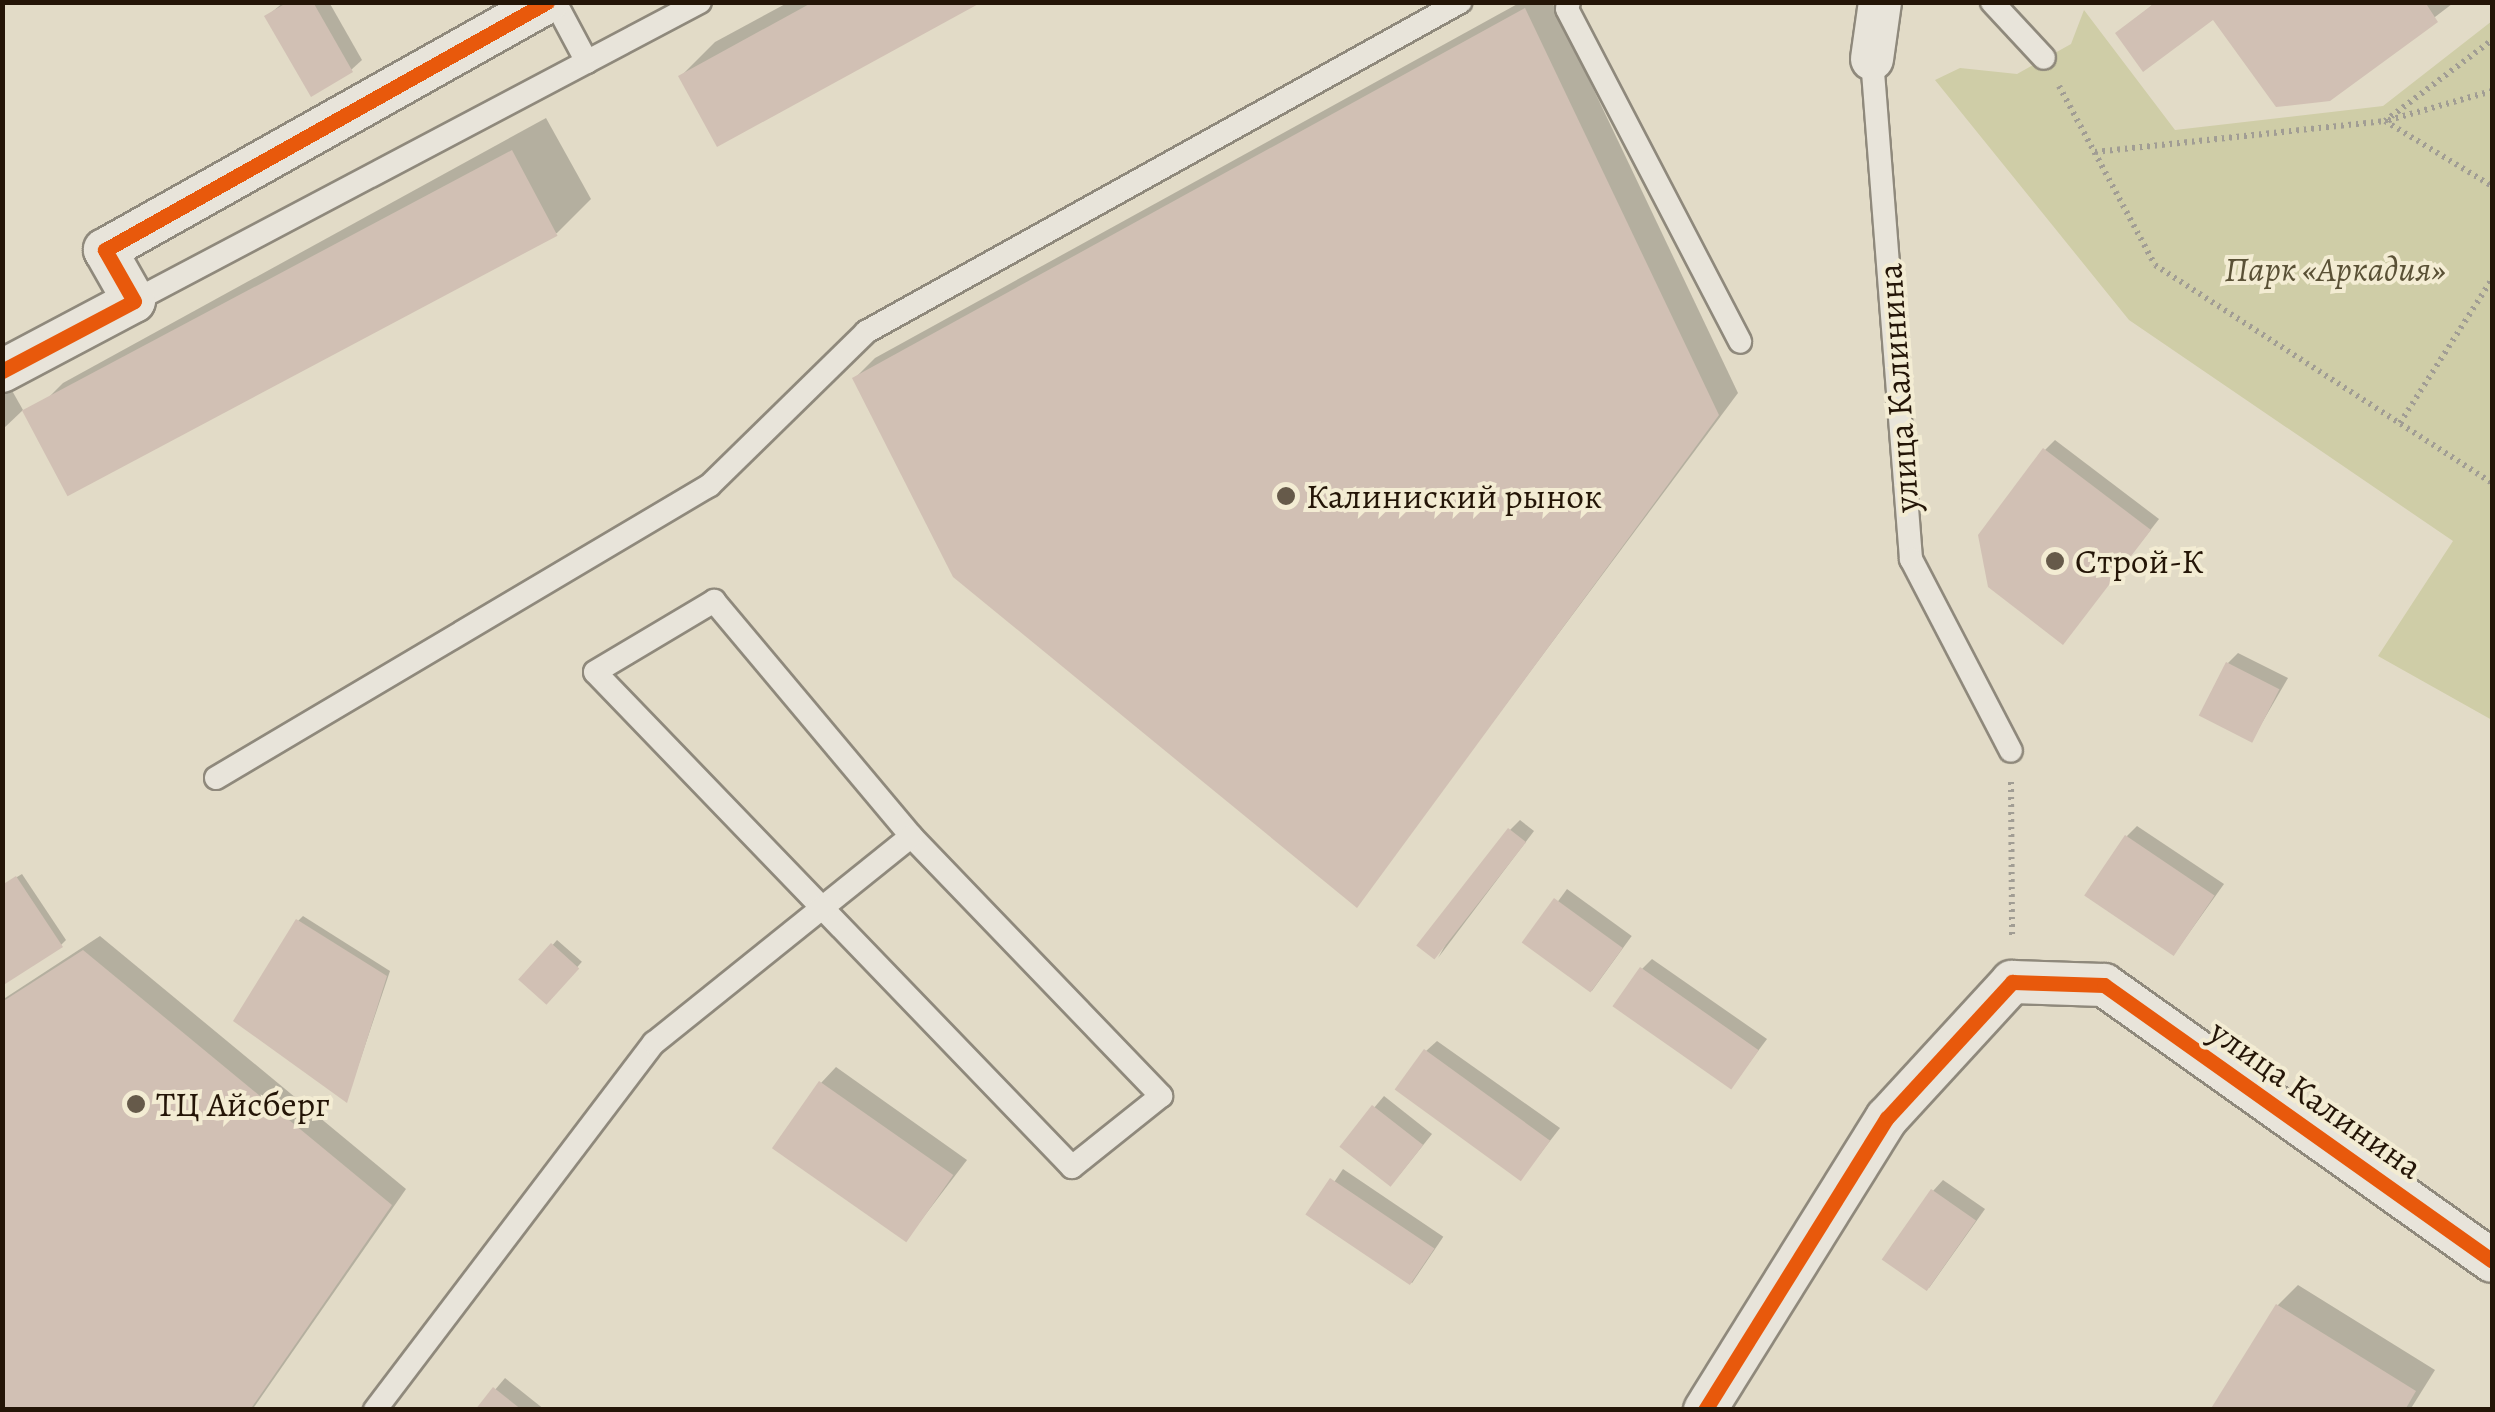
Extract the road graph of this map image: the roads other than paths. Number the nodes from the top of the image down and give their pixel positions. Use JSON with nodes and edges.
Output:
{"nodes":[{"id":1,"x":547,"y":2,"type":"edge"},
{"id":2,"x":555,"y":2,"type":"edge"},
{"id":3,"x":700,"y":2,"type":"edge"},
{"id":4,"x":1460,"y":2,"type":"edge"},
{"id":5,"x":1569,"y":2,"type":"edge"},
{"id":6,"x":1880,"y":2,"type":"edge"},
{"id":7,"x":1992,"y":2,"type":"edge"},
{"id":8,"x":2044,"y":58,"type":"road end"},
{"id":9,"x":1872,"y":59,"type":"joint"},
{"id":10,"x":587,"y":62,"type":"junction"},
{"id":11,"x":134,"y":301,"type":"junction"},
{"id":12,"x":1740,"y":342,"type":"dead end"},
{"id":13,"x":2,"y":372,"type":"edge"},
{"id":14,"x":2011,"y":751,"type":"road end"},
{"id":15,"x":216,"y":778,"type":"dead end"},
{"id":16,"x":911,"y":836,"type":"junction"},
{"id":17,"x":822,"y":908,"type":"junction"},
{"id":18,"x":2492,"y":1261,"type":"edge"},
{"id":19,"x":375,"y":1410,"type":"edge"},
{"id":20,"x":1705,"y":1410,"type":"edge"}],
"edges":[{"from":1,"to":11,"type":"street"},
{"from":2,"to":10,"type":"lane"},
{"from":3,"to":10,"type":"lane"},
{"from":4,"to":15,"type":"lane"},
{"from":5,"to":12,"type":"lane"},
{"from":6,"to":9,"type":"street","name":"улица Калинина"},
{"from":7,"to":8,"type":"lane"},
{"from":9,"to":14,"type":"lane","name":"улица Калинина"},
{"from":10,"to":11,"type":"lane"},
{"from":11,"to":13,"type":"street"},
{"from":16,"to":17,"type":"lane"},
{"from":16,"to":17,"type":"lane"},
{"from":16,"to":17,"type":"lane"},
{"from":17,"to":19,"type":"lane"},
{"from":18,"to":20,"type":"street","name":"улица Калинина"}]}
